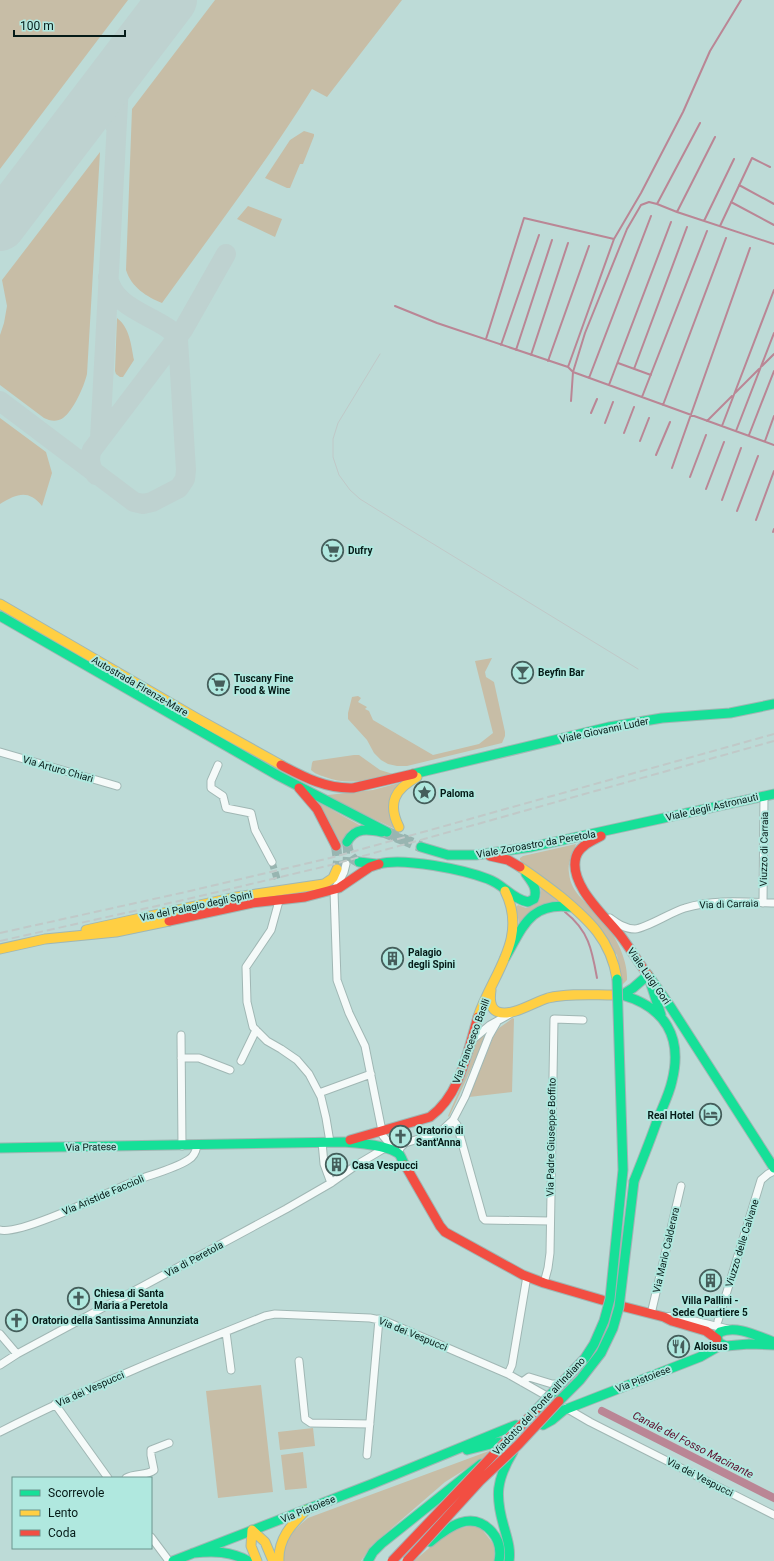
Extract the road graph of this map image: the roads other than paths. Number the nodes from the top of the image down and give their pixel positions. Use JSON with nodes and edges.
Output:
{"nodes":[{"id":1,"x":0,"y":604,"type":"edge"},
{"id":2,"x":0,"y":616,"type":"edge"},
{"id":3,"x":774,"y":704,"type":"edge"},
{"id":4,"x":0,"y":752,"type":"edge"},
{"id":5,"x":281,"y":765,"type":"joint"},
{"id":6,"x":218,"y":766,"type":"dead end"},
{"id":7,"x":436,"y":769,"type":"junction"},
{"id":8,"x":117,"y":786,"type":"dead end"},
{"id":9,"x":298,"y":786,"type":"junction"},
{"id":10,"x":774,"y":794,"type":"edge"},
{"id":11,"x":764,"y":796,"type":"junction"},
{"id":12,"x":648,"y":821,"type":"joint"},
{"id":13,"x":634,"y":825,"type":"junction"},
{"id":14,"x":398,"y":827,"type":"dead end"},
{"id":15,"x":347,"y":842,"type":"dead end"},
{"id":16,"x":336,"y":846,"type":"tunnel mouth"},
{"id":17,"x":421,"y":847,"type":"tunnel mouth"},
{"id":18,"x":476,"y":855,"type":"junction"},
{"id":19,"x":272,"y":862,"type":"tunnel mouth"},
{"id":20,"x":359,"y":862,"type":"dead end"},
{"id":21,"x":346,"y":864,"type":"tunnel mouth"},
{"id":22,"x":376,"y":864,"type":"junction"},
{"id":23,"x":520,"y":867,"type":"junction"},
{"id":24,"x":341,"y":871,"type":"junction"},
{"id":25,"x":503,"y":888,"type":"junction"},
{"id":26,"x":334,"y":891,"type":"junction"},
{"id":27,"x":279,"y":900,"type":"junction"},
{"id":28,"x":763,"y":903,"type":"junction"},
{"id":29,"x":774,"y":903,"type":"edge"},
{"id":30,"x":574,"y":907,"type":"junction"},
{"id":31,"x":598,"y":910,"type":"junction"},
{"id":32,"x":45,"y":939,"type":"junction"},
{"id":33,"x":0,"y":949,"type":"edge"},
{"id":34,"x":505,"y":958,"type":"junction"},
{"id":35,"x":648,"y":975,"type":"junction"},
{"id":36,"x":491,"y":990,"type":"junction"},
{"id":37,"x":617,"y":995,"type":"junction"},
{"id":38,"x":518,"y":1010,"type":"junction"},
{"id":39,"x":662,"y":1019,"type":"junction"},
{"id":40,"x":583,"y":1020,"type":"dead end"},
{"id":41,"x":497,"y":1022,"type":"junction"},
{"id":42,"x":256,"y":1030,"type":"junction"},
{"id":43,"x":181,"y":1035,"type":"dead end"},
{"id":44,"x":472,"y":1040,"type":"junction"},
{"id":45,"x":181,"y":1058,"type":"junction"},
{"id":46,"x":241,"y":1061,"type":"dead end"},
{"id":47,"x":230,"y":1070,"type":"dead end"},
{"id":48,"x":371,"y":1074,"type":"junction"},
{"id":49,"x":319,"y":1093,"type":"junction"},
{"id":50,"x":453,"y":1120,"type":"junction"},
{"id":51,"x":381,"y":1131,"type":"junction"},
{"id":52,"x":326,"y":1142,"type":"junction"},
{"id":53,"x":344,"y":1142,"type":"junction"},
{"id":54,"x":197,"y":1145,"type":"junction"},
{"id":55,"x":182,"y":1146,"type":"junction"},
{"id":56,"x":0,"y":1148,"type":"edge"},
{"id":57,"x":385,"y":1148,"type":"junction"},
{"id":58,"x":399,"y":1154,"type":"junction"},
{"id":59,"x":774,"y":1169,"type":"edge"},
{"id":60,"x":331,"y":1183,"type":"junction"},
{"id":61,"x":681,"y":1186,"type":"dead end"},
{"id":62,"x":550,"y":1220,"type":"junction"},
{"id":63,"x":0,"y":1230,"type":"edge"},
{"id":64,"x":527,"y":1276,"type":"junction"},
{"id":65,"x":544,"y":1283,"type":"junction"},
{"id":66,"x":606,"y":1301,"type":"joint"},
{"id":67,"x":621,"y":1306,"type":"dead end"},
{"id":68,"x":651,"y":1314,"type":"junction"},
{"id":69,"x":664,"y":1317,"type":"junction"},
{"id":70,"x":379,"y":1319,"type":"junction"},
{"id":71,"x":718,"y":1321,"type":"dead end"},
{"id":72,"x":730,"y":1329,"type":"junction"},
{"id":73,"x":226,"y":1332,"type":"junction"},
{"id":74,"x":0,"y":1334,"type":"edge"},
{"id":75,"x":719,"y":1342,"type":"junction"},
{"id":76,"x":774,"y":1343,"type":"edge"},
{"id":77,"x":17,"y":1354,"type":"junction"},
{"id":78,"x":299,"y":1361,"type":"dead end"},
{"id":79,"x":0,"y":1365,"type":"edge"},
{"id":80,"x":231,"y":1370,"type":"dead end"},
{"id":81,"x":508,"y":1374,"type":"junction"},
{"id":82,"x":522,"y":1382,"type":"junction"},
{"id":83,"x":545,"y":1395,"type":"dead end"},
{"id":84,"x":55,"y":1404,"type":"junction"},
{"id":85,"x":564,"y":1408,"type":"junction"},
{"id":86,"x":554,"y":1411,"type":"dead end"},
{"id":87,"x":370,"y":1424,"type":"junction"},
{"id":88,"x":516,"y":1425,"type":"dead end"},
{"id":89,"x":543,"y":1425,"type":"dead end"},
{"id":90,"x":0,"y":1432,"type":"edge"},
{"id":91,"x":499,"y":1442,"type":"dead end"},
{"id":92,"x":169,"y":1443,"type":"dead end"},
{"id":93,"x":518,"y":1445,"type":"junction"},
{"id":94,"x":367,"y":1455,"type":"dead end"},
{"id":95,"x":442,"y":1455,"type":"junction"},
{"id":96,"x":491,"y":1458,"type":"junction"},
{"id":97,"x":107,"y":1477,"type":"edge"},
{"id":98,"x":128,"y":1477,"type":"edge"},
{"id":99,"x":306,"y":1510,"type":"junction"},
{"id":100,"x":774,"y":1515,"type":"edge"},
{"id":101,"x":252,"y":1530,"type":"junction"},
{"id":102,"x":152,"y":1538,"type":"edge"},
{"id":103,"x":193,"y":1553,"type":"junction"},
{"id":104,"x":169,"y":1561,"type":"edge"},
{"id":105,"x":173,"y":1561,"type":"edge"},
{"id":106,"x":248,"y":1561,"type":"edge"},
{"id":107,"x":257,"y":1561,"type":"edge"},
{"id":108,"x":273,"y":1561,"type":"edge"},
{"id":109,"x":280,"y":1561,"type":"edge"},
{"id":110,"x":368,"y":1561,"type":"edge"},
{"id":111,"x":392,"y":1561,"type":"edge"},
{"id":112,"x":407,"y":1561,"type":"edge"},
{"id":113,"x":499,"y":1561,"type":"edge"},
{"id":114,"x":509,"y":1561,"type":"edge"}],
"edges":[{"from":1,"to":5,"type":"main road","name":"Autostrada Firenze-Mare"},
{"from":2,"to":9,"type":"main road","name":"Autostrada Firenze-Mare"},
{"from":3,"to":7,"type":"main road","name":"Viale Giovanni Luder"},
{"from":4,"to":8,"type":"street","name":"Via Arturo Chiari"},
{"from":5,"to":7,"type":"main road","name":"Viale Giovanni Luder"},
{"from":6,"to":19,"type":"street"},
{"from":7,"to":14,"type":"main road","name":"Viale Giovanni Luder"},
{"from":9,"to":15,"type":"main road"},
{"from":9,"to":16,"type":"main road"},
{"from":10,"to":11,"type":"main road","name":"Viale degli Astronauti"},
{"from":11,"to":12,"type":"main road","name":"Viale degli Astronauti"},
{"from":11,"to":28,"type":"street","name":"Viuzzo di Carraia"},
{"from":12,"to":13,"type":"main road","name":"Viale Luigi Gori"},
{"from":13,"to":18,"type":"main road","name":"Viale Zoroastro da Peretola"},
{"from":13,"to":31,"type":"main road","name":"Viale Luigi Gori"},
{"from":17,"to":18,"type":"main road","name":"Viale Zoroastro da Peretola"},
{"from":18,"to":23,"type":"main road","name":"Viadotto del Ponte all'Indiano"},
{"from":20,"to":22,"type":"main road"},
{"from":21,"to":24,"type":"street"},
{"from":22,"to":25,"type":"main road","name":"Via del Palagio degli Spini"},
{"from":22,"to":26,"type":"main road","name":"Via del Palagio degli Spini"},
{"from":23,"to":25,"type":"main road","name":"Via del Palagio degli Spini"},
{"from":23,"to":30,"type":"main road","name":"Viadotto del Ponte all'Indiano"},
{"from":24,"to":26,"type":"street"},
{"from":24,"to":32,"type":"main road","name":"Via del Palagio degli Spini"},
{"from":25,"to":34,"type":"main road","name":"Via Francesco Basili"},
{"from":26,"to":27,"type":"main road","name":"Via del Palagio degli Spini"},
{"from":26,"to":48,"type":"street"},
{"from":27,"to":32,"type":"main road","name":"Via del Palagio degli Spini"},
{"from":27,"to":42,"type":"street"},
{"from":28,"to":29,"type":"street","name":"Via di Carraia"},
{"from":28,"to":31,"type":"street","name":"Via di Carraia"},
{"from":30,"to":34,"type":"main road"},
{"from":30,"to":96,"type":"main road","name":"Viadotto del Ponte all'Indiano","bridge":true},
{"from":31,"to":35,"type":"main road","name":"Viale Luigi Gori"},
{"from":32,"to":33,"type":"main road","name":"Via del Palagio degli Spini"},
{"from":34,"to":36,"type":"main road","name":"Via Francesco Basili"},
{"from":35,"to":37,"type":"main road"},
{"from":35,"to":39,"type":"main road"},
{"from":35,"to":59,"type":"main road","name":"Viale Luigi Gori"},
{"from":36,"to":38,"type":"main road"},
{"from":36,"to":44,"type":"main road","name":"Via Francesco Basili"},
{"from":37,"to":38,"type":"main road"},
{"from":37,"to":39,"type":"main road"},
{"from":38,"to":41,"type":"street"},
{"from":39,"to":93,"type":"main road","name":"Viadotto del Ponte all'Indiano","bridge":true},
{"from":40,"to":62,"type":"street","name":"Via Padre Giuseppe Boffito"},
{"from":41,"to":44,"type":"street"},
{"from":41,"to":50,"type":"street"},
{"from":42,"to":46,"type":"street"},
{"from":42,"to":49,"type":"street"},
{"from":43,"to":45,"type":"street"},
{"from":44,"to":51,"type":"main road","name":"Via Francesco Basili"},
{"from":45,"to":47,"type":"street"},
{"from":45,"to":55,"type":"street"},
{"from":48,"to":49,"type":"street"},
{"from":48,"to":51,"type":"street"},
{"from":49,"to":52,"type":"street"},
{"from":50,"to":58,"type":"street"},
{"from":50,"to":62,"type":"street"},
{"from":51,"to":53,"type":"main road","name":"Via Pratese"},
{"from":51,"to":58,"type":"street"},
{"from":52,"to":53,"type":"main road","name":"Via Pratese"},
{"from":52,"to":54,"type":"main road","name":"Via Pratese"},
{"from":52,"to":60,"type":"street"},
{"from":53,"to":57,"type":"main road","name":"Via Pratese"},
{"from":54,"to":55,"type":"main road","name":"Via Pratese"},
{"from":54,"to":63,"type":"street","name":"Via Aristide Faccioli"},
{"from":55,"to":56,"type":"main road","name":"Via Pratese"},
{"from":57,"to":58,"type":"main road","name":"Via Pratese"},
{"from":57,"to":60,"type":"street","name":"Via di Peretola"},
{"from":58,"to":64,"type":"main road"},
{"from":59,"to":71,"type":"street","name":"Viuzzo delle Calvane"},
{"from":60,"to":77,"type":"street","name":"Via di Peretola"},
{"from":61,"to":68,"type":"street","name":"Via Mario Calderara"},
{"from":62,"to":65,"type":"street","name":"Via Padre Giuseppe Boffito"},
{"from":64,"to":65,"type":"main road"},
{"from":64,"to":81,"type":"street"},
{"from":65,"to":66,"type":"main road"},
{"from":66,"to":82,"type":"street"},
{"from":67,"to":68,"type":"main road"},
{"from":68,"to":69,"type":"main road"},
{"from":69,"to":72,"type":"street"},
{"from":69,"to":75,"type":"main road"},
{"from":70,"to":73,"type":"street","name":"Via dei Vespucci"},
{"from":70,"to":81,"type":"street","name":"Via dei Vespucci"},
{"from":70,"to":87,"type":"street"},
{"from":72,"to":75,"type":"main road","name":"Via Pistoiese"},
{"from":72,"to":76,"type":"main road"},
{"from":73,"to":80,"type":"street"},
{"from":73,"to":84,"type":"street","name":"Via dei Vespucci"},
{"from":74,"to":77,"type":"street"},
{"from":75,"to":76,"type":"main road"},
{"from":75,"to":85,"type":"main road","name":"Via Pistoiese"},
{"from":77,"to":79,"type":"street","name":"Via di Peretola"},
{"from":78,"to":87,"type":"street"},
{"from":81,"to":82,"type":"street","name":"Via dei Vespucci"},
{"from":82,"to":83,"type":"street","name":"Via dei Vespucci"},
{"from":84,"to":90,"type":"street","name":"Via dei Vespucci"},
{"from":84,"to":97,"type":"street"},
{"from":85,"to":86,"type":"main road","name":"Via Pistoiese"},
{"from":85,"to":89,"type":"main road","name":"Via Pistoiese"},
{"from":85,"to":100,"type":"street","name":"Via dei Vespucci"},
{"from":87,"to":94,"type":"street"},
{"from":88,"to":95,"type":"main road","name":"Via Pistoiese"},
{"from":91,"to":95,"type":"main road","name":"Via Pistoiese"},
{"from":92,"to":98,"type":"street"},
{"from":93,"to":112,"type":"main road","name":"Viadotto del Ponte all'Indiano","bridge":true},
{"from":93,"to":114,"type":"main road","bridge":true},
{"from":95,"to":99,"type":"main road","name":"Via Pistoiese"},
{"from":96,"to":110,"type":"main road","bridge":true},
{"from":96,"to":111,"type":"main road","name":"Viadotto del Ponte all'Indiano","bridge":true},
{"from":99,"to":101,"type":"main road","name":"Via Pistoiese"},
{"from":99,"to":109,"type":"main road"},
{"from":101,"to":103,"type":"main road","name":"Via Pistoiese"},
{"from":101,"to":107,"type":"main road"},
{"from":101,"to":108,"type":"main road"},
{"from":102,"to":104,"type":"street"},
{"from":103,"to":105,"type":"main road","name":"Via Pistoiese"},
{"from":103,"to":106,"type":"main road"},
{"from":112,"to":113,"type":"main road","bridge":true}]}
